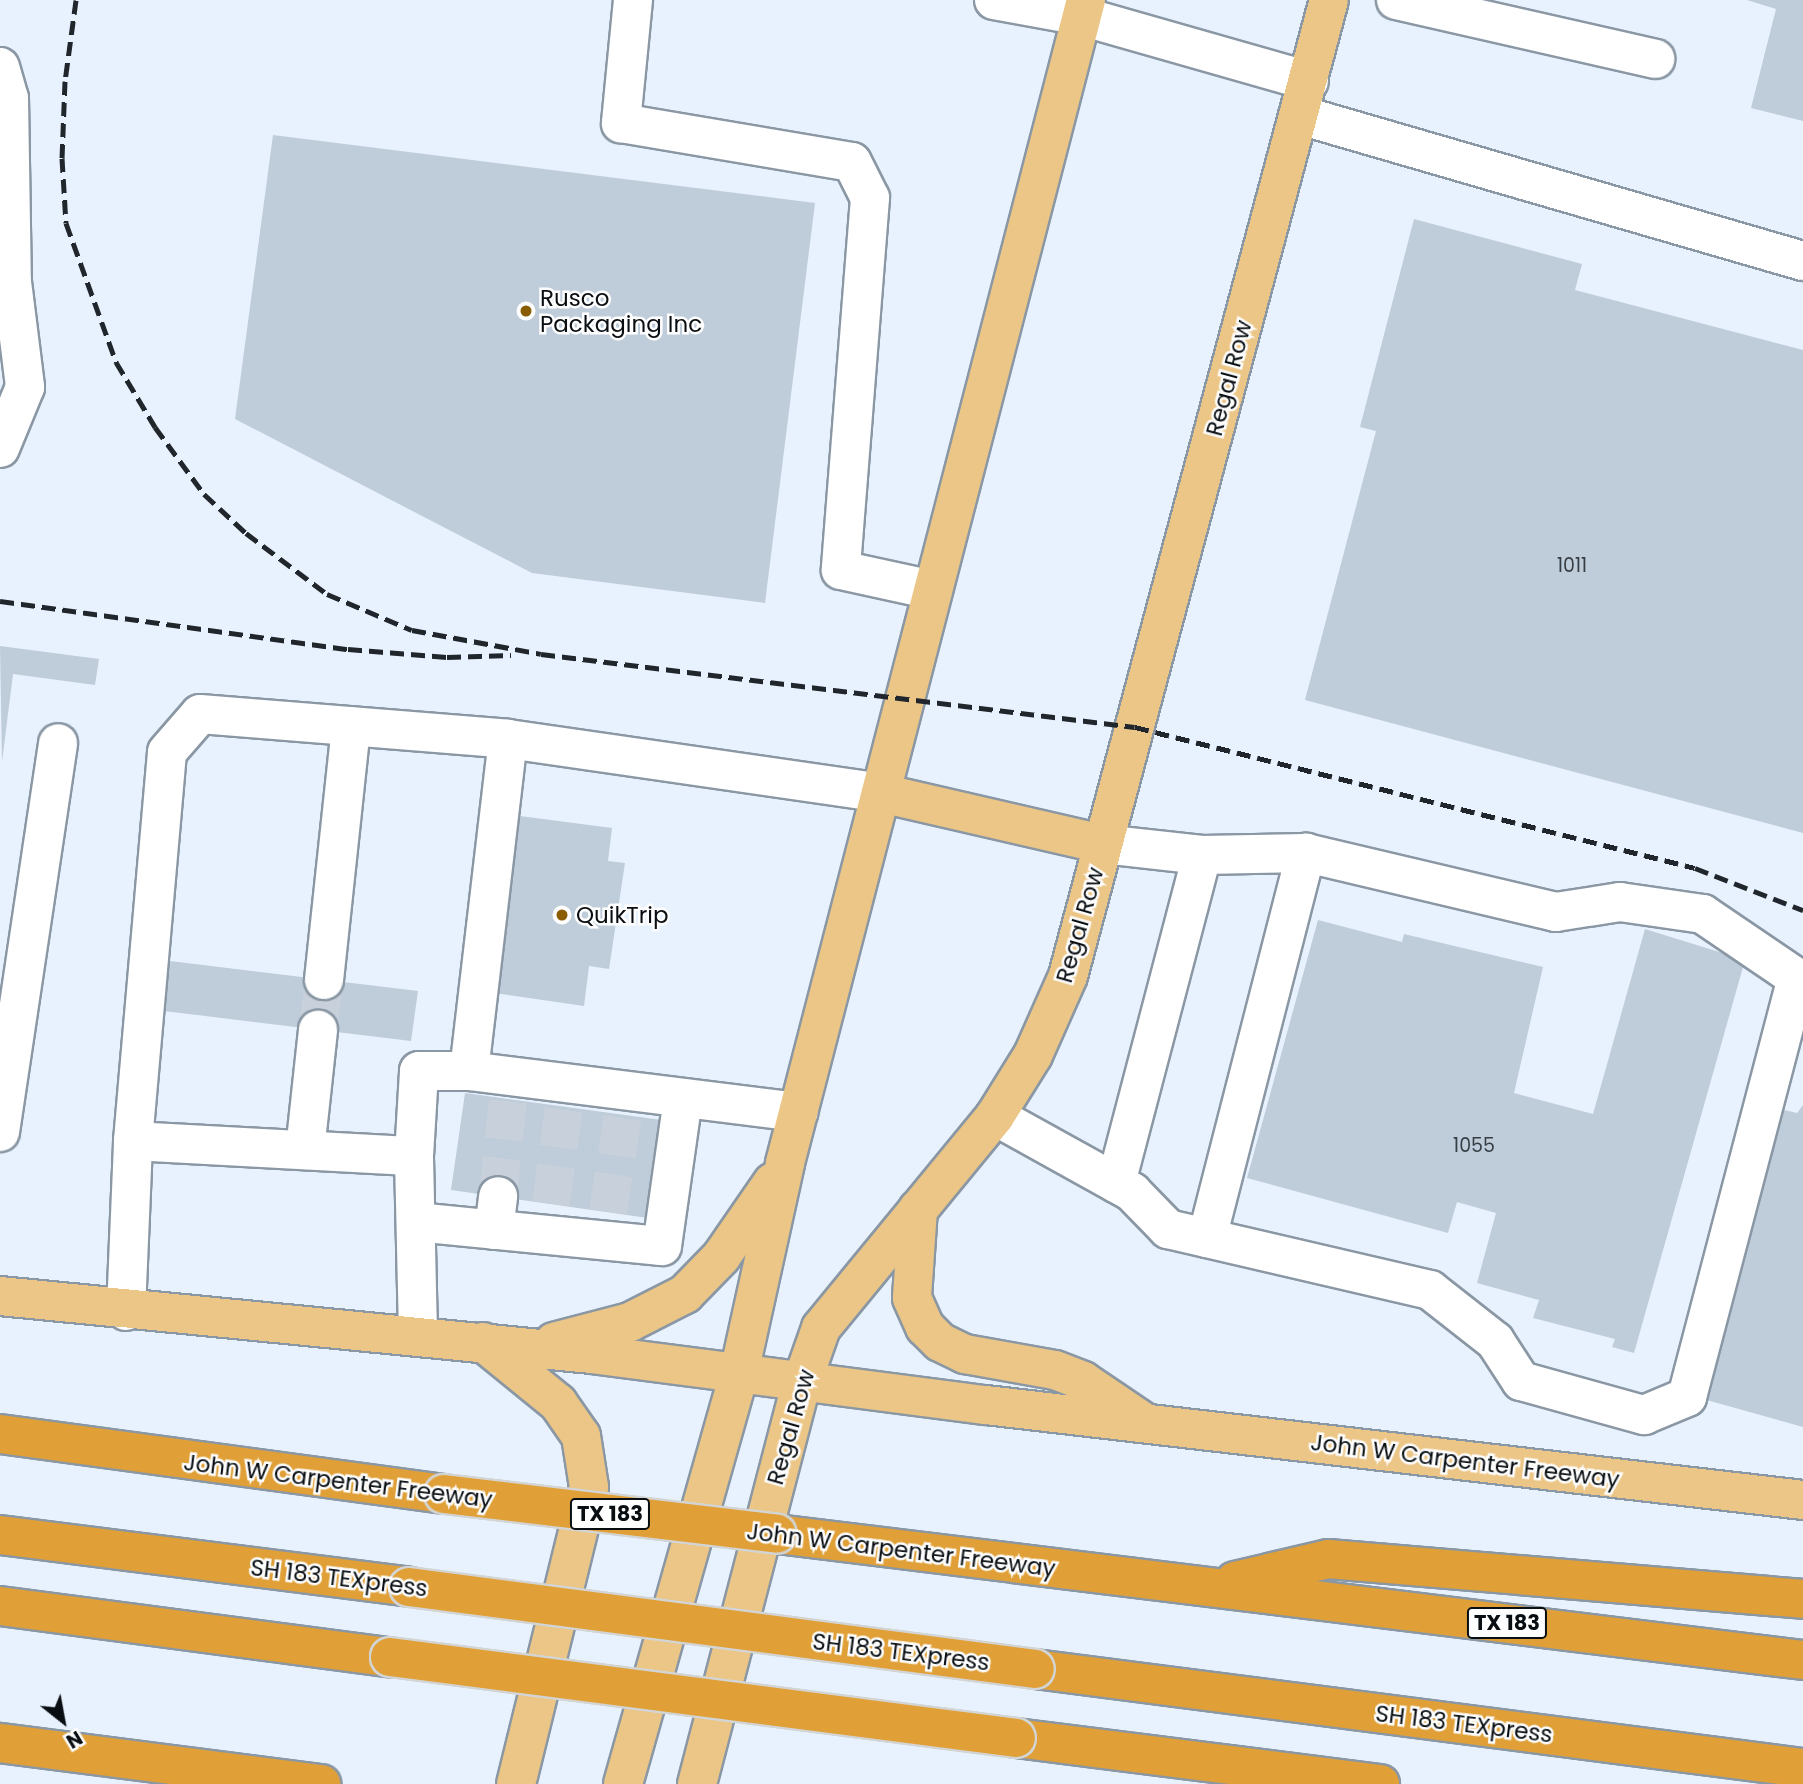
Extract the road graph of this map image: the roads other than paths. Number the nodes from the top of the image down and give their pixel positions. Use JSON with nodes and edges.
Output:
{"nodes":[{"id":1,"x":633,"y":0,"type":"edge"},
{"id":2,"x":994,"y":0,"type":"edge"},
{"id":3,"x":1329,"y":0,"type":"edge"},
{"id":4,"x":1396,"y":0,"type":"edge"},
{"id":5,"x":1084,"y":8,"type":"edge"},
{"id":6,"x":1655,"y":59,"type":"dead end"},
{"id":7,"x":0,"y":67,"type":"edge"},
{"id":8,"x":1304,"y":98,"type":"junction"},
{"id":9,"x":1803,"y":261,"type":"edge"},
{"id":10,"x":0,"y":448,"type":"edge"},
{"id":11,"x":933,"y":590,"type":"junction"},
{"id":12,"x":351,"y":726,"type":"junction"},
{"id":13,"x":508,"y":738,"type":"junction"},
{"id":14,"x":58,"y":743,"type":"dead end"},
{"id":15,"x":881,"y":793,"type":"junction"},
{"id":16,"x":1102,"y":844,"type":"junction"},
{"id":17,"x":1306,"y":853,"type":"junction"},
{"id":18,"x":1202,"y":855,"type":"junction"},
{"id":19,"x":324,"y":980,"type":"tunnel mouth"},
{"id":20,"x":318,"y":1030,"type":"tunnel mouth"},
{"id":21,"x":469,"y":1070,"type":"junction"},
{"id":22,"x":684,"y":1098,"type":"junction"},
{"id":23,"x":798,"y":1112,"type":"junction"},
{"id":24,"x":995,"y":1116,"type":"junction"},
{"id":25,"x":0,"y":1132,"type":"edge"},
{"id":26,"x":133,"y":1141,"type":"junction"},
{"id":27,"x":305,"y":1150,"type":"junction"},
{"id":28,"x":414,"y":1156,"type":"junction"},
{"id":29,"x":785,"y":1163,"type":"junction"},
{"id":30,"x":1116,"y":1183,"type":"junction"},
{"id":31,"x":918,"y":1209,"type":"junction"},
{"id":32,"x":416,"y":1223,"type":"junction"},
{"id":33,"x":1207,"y":1238,"type":"junction"},
{"id":34,"x":0,"y":1296,"type":"edge"},
{"id":35,"x":126,"y":1311,"type":"junction"},
{"id":36,"x":418,"y":1334,"type":"junction"},
{"id":37,"x":483,"y":1342,"type":"junction"},
{"id":38,"x":536,"y":1348,"type":"junction"},
{"id":39,"x":739,"y":1373,"type":"junction"},
{"id":40,"x":802,"y":1382,"type":"junction"},
{"id":41,"x":1147,"y":1424,"type":"junction"},
{"id":42,"x":0,"y":1434,"type":"edge"},
{"id":43,"x":1803,"y":1500,"type":"edge"},
{"id":44,"x":0,"y":1535,"type":"edge"},
{"id":45,"x":1211,"y":1587,"type":"junction"},
{"id":46,"x":1803,"y":1599,"type":"edge"},
{"id":47,"x":0,"y":1606,"type":"edge"},
{"id":48,"x":1803,"y":1660,"type":"edge"},
{"id":49,"x":0,"y":1744,"type":"edge"},
{"id":50,"x":1803,"y":1768,"type":"edge"},
{"id":51,"x":321,"y":1784,"type":"edge"},
{"id":52,"x":516,"y":1784,"type":"edge"},
{"id":53,"x":623,"y":1784,"type":"edge"},
{"id":54,"x":697,"y":1784,"type":"edge"},
{"id":55,"x":1380,"y":1784,"type":"edge"}],
"edges":[{"from":1,"to":11,"type":"street"},
{"from":2,"to":5,"type":"street"},
{"from":3,"to":8,"type":"main road","name":"Regal Row"},
{"from":4,"to":6,"type":"street"},
{"from":5,"to":8,"type":"street"},
{"from":5,"to":11,"type":"main road"},
{"from":7,"to":10,"type":"street"},
{"from":8,"to":9,"type":"street"},
{"from":8,"to":16,"type":"main road","name":"Regal Row"},
{"from":11,"to":15,"type":"main road"},
{"from":12,"to":13,"type":"street"},
{"from":12,"to":19,"type":"street"},
{"from":12,"to":26,"type":"street"},
{"from":13,"to":15,"type":"street"},
{"from":13,"to":21,"type":"street"},
{"from":14,"to":25,"type":"street"},
{"from":15,"to":16,"type":"main road"},
{"from":15,"to":23,"type":"main road"},
{"from":16,"to":18,"type":"street"},
{"from":16,"to":24,"type":"main road","name":"Regal Row"},
{"from":17,"to":18,"type":"street"},
{"from":17,"to":33,"type":"street"},
{"from":17,"to":33,"type":"street"},
{"from":18,"to":30,"type":"street"},
{"from":20,"to":27,"type":"street"},
{"from":21,"to":22,"type":"street"},
{"from":21,"to":28,"type":"street"},
{"from":22,"to":23,"type":"street"},
{"from":22,"to":32,"type":"street"},
{"from":23,"to":29,"type":"main road"},
{"from":24,"to":30,"type":"street"},
{"from":24,"to":31,"type":"main road","name":"Regal Row"},
{"from":26,"to":27,"type":"street"},
{"from":26,"to":35,"type":"street"},
{"from":27,"to":28,"type":"street"},
{"from":28,"to":32,"type":"street"},
{"from":29,"to":38,"type":"main road"},
{"from":29,"to":39,"type":"main road"},
{"from":30,"to":33,"type":"street"},
{"from":31,"to":40,"type":"main road","name":"Regal Row"},
{"from":31,"to":41,"type":"main road"},
{"from":32,"to":36,"type":"street"},
{"from":34,"to":35,"type":"main road","name":"John W Carpenter Freeway"},
{"from":35,"to":36,"type":"main road","name":"John W Carpenter Freeway"},
{"from":36,"to":37,"type":"main road","name":"John W Carpenter Freeway"},
{"from":37,"to":38,"type":"main road","name":"John W Carpenter Freeway"},
{"from":37,"to":52,"type":"main road"},
{"from":38,"to":39,"type":"main road","name":"John W Carpenter Freeway"},
{"from":39,"to":40,"type":"main road","name":"John W Carpenter Freeway"},
{"from":39,"to":53,"type":"main road"},
{"from":40,"to":41,"type":"main road","name":"John W Carpenter Freeway"},
{"from":40,"to":54,"type":"main road","name":"Regal Row"},
{"from":41,"to":43,"type":"main road","name":"John W Carpenter Freeway"},
{"from":42,"to":45,"type":"highway","name":"John W Carpenter Freeway","number":"TX 183","bridge":true},
{"from":44,"to":50,"type":"highway","name":"SH 183 TEXpress","bridge":true},
{"from":45,"to":46,"type":"highway"},
{"from":45,"to":48,"type":"highway","name":"John W Carpenter Freeway","number":"TX 183"},
{"from":47,"to":55,"type":"highway","bridge":true},
{"from":49,"to":51,"type":"highway"}]}
